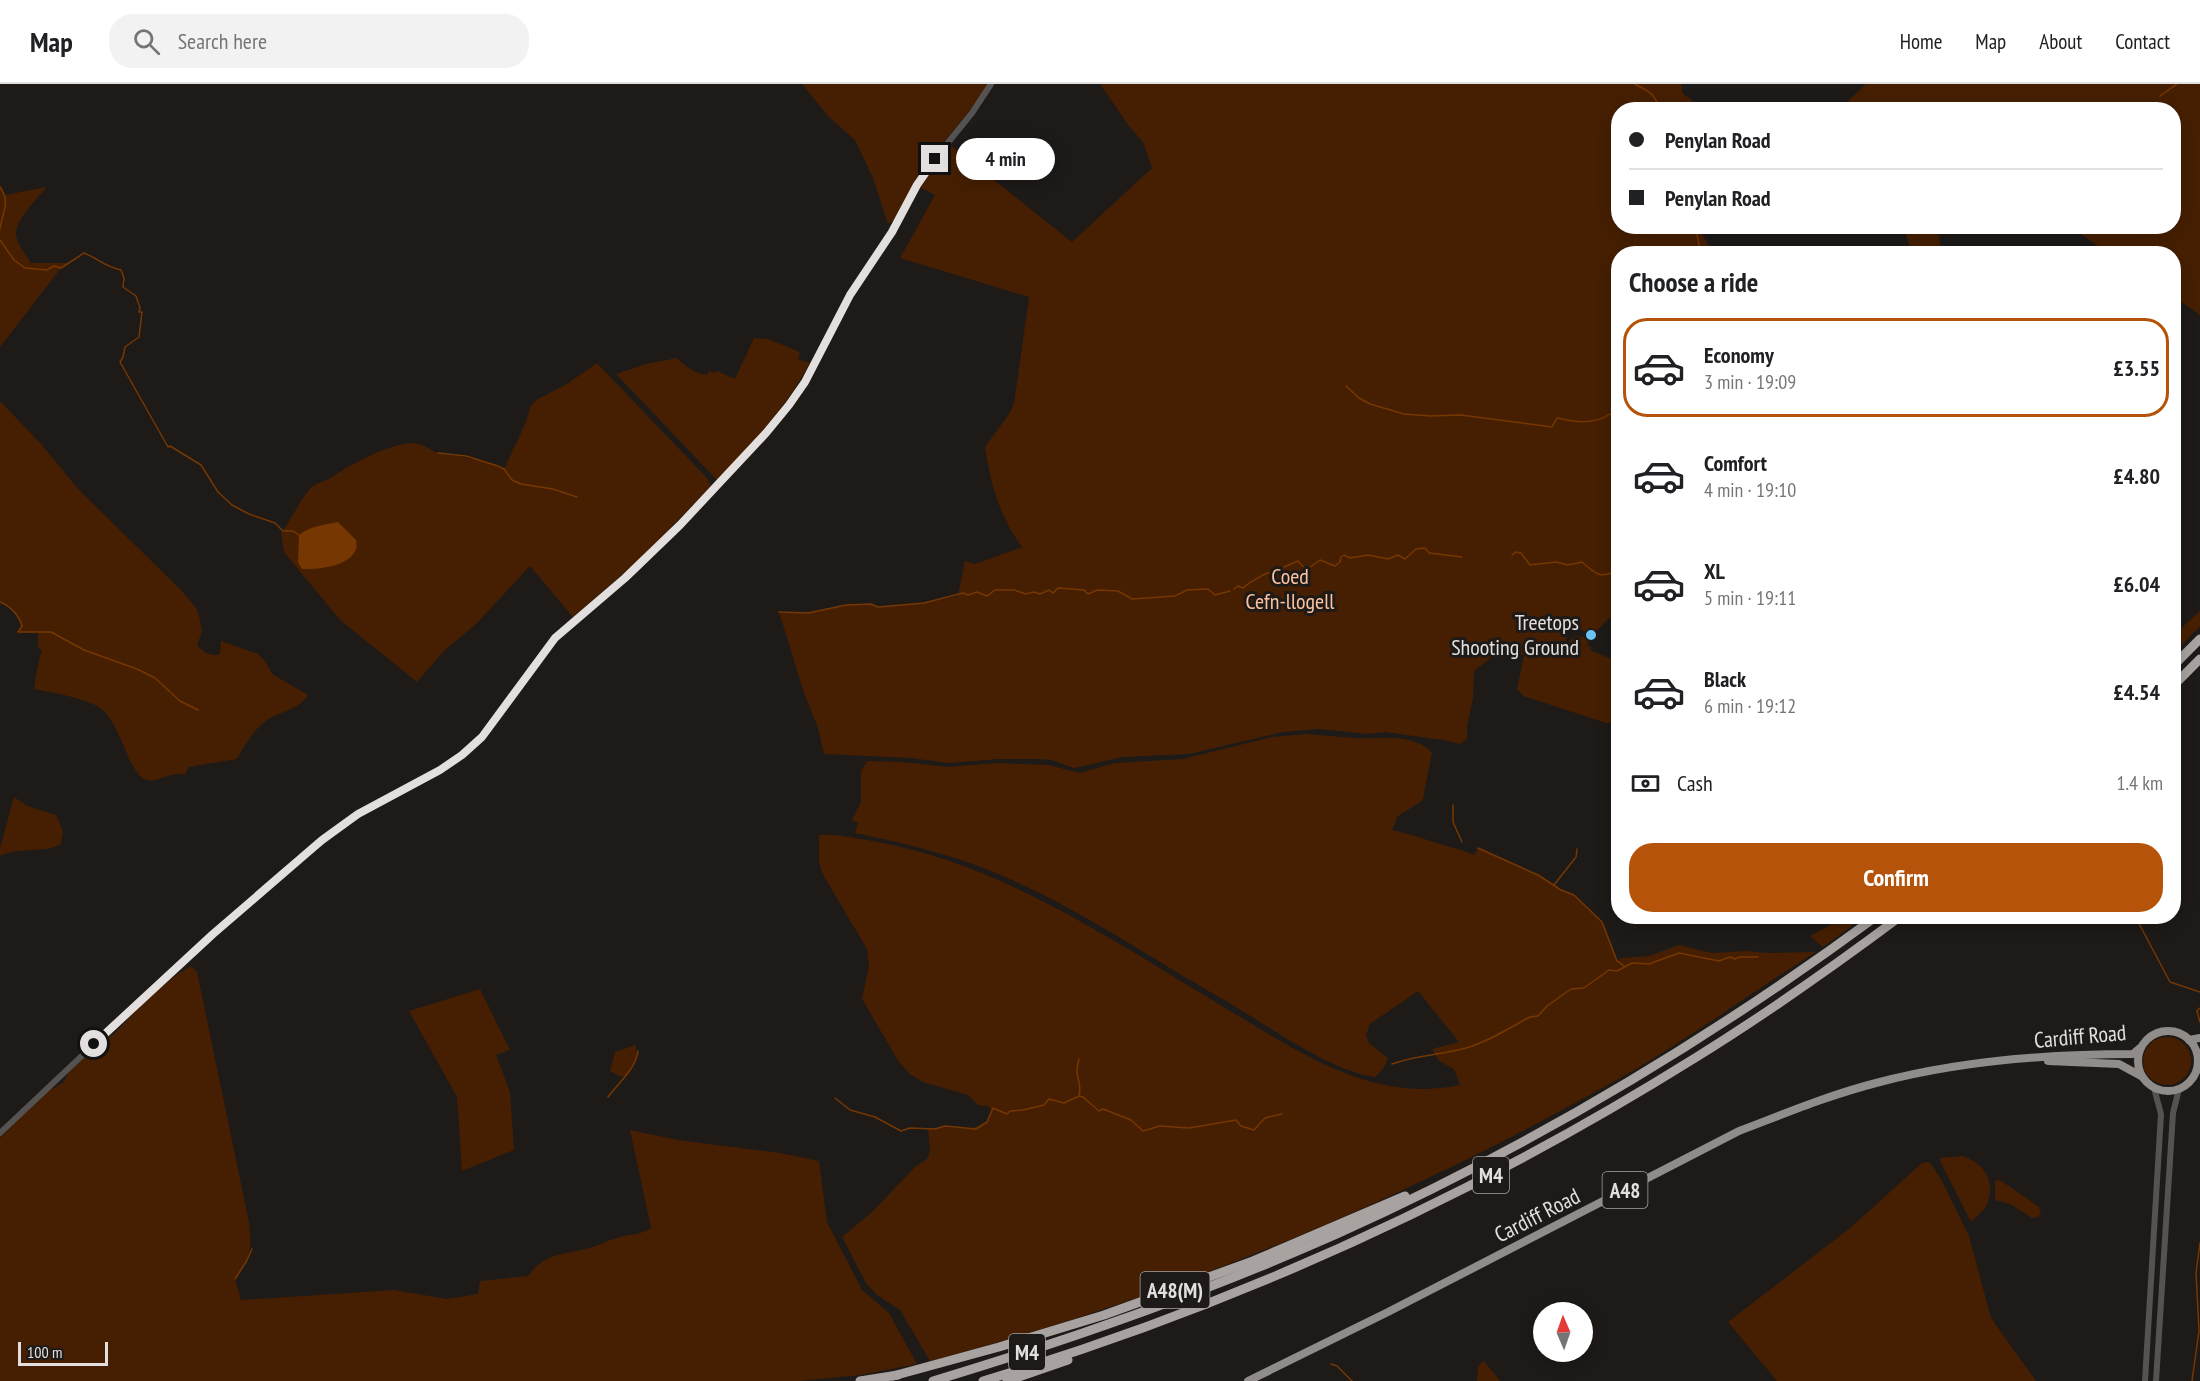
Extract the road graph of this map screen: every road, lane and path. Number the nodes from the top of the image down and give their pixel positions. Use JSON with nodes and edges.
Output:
{"nodes":[{"id":1,"x":991,"y":84,"type":"edge"},
{"id":2,"x":2200,"y":639,"type":"edge"},
{"id":3,"x":2181,"y":658,"type":"edge"},
{"id":4,"x":2200,"y":659,"type":"edge"},
{"id":5,"x":2181,"y":678,"type":"edge"},
{"id":6,"x":1866,"y":924,"type":"edge"},
{"id":7,"x":1889,"y":924,"type":"edge"},
{"id":8,"x":2200,"y":1038,"type":"edge"},
{"id":9,"x":2189,"y":1040,"type":"junction"},
{"id":10,"x":2140,"y":1048,"type":"junction"},
{"id":11,"x":2199,"y":1058,"type":"edge"},
{"id":12,"x":2023,"y":1059,"type":"junction"},
{"id":13,"x":2142,"y":1076,"type":"junction"},
{"id":14,"x":2154,"y":1088,"type":"junction"},
{"id":15,"x":2180,"y":1089,"type":"junction"},
{"id":16,"x":0,"y":1133,"type":"edge"},
{"id":17,"x":1448,"y":1181,"type":"junction"},
{"id":18,"x":1121,"y":1320,"type":"junction"},
{"id":19,"x":1127,"y":1333,"type":"junction"},
{"id":20,"x":893,"y":1376,"type":"junction"},
{"id":21,"x":860,"y":1381,"type":"edge"},
{"id":22,"x":933,"y":1381,"type":"edge"},
{"id":23,"x":983,"y":1381,"type":"edge"},
{"id":24,"x":1007,"y":1381,"type":"edge"},
{"id":25,"x":1248,"y":1381,"type":"edge"},
{"id":26,"x":2145,"y":1381,"type":"edge"},
{"id":27,"x":2156,"y":1381,"type":"edge"}],
"edges":[{"from":1,"to":16,"type":"street"},
{"from":2,"to":3,"type":"highway"},
{"from":4,"to":5,"type":"highway"},
{"from":6,"to":17,"type":"highway","number":"M4"},
{"from":7,"to":19,"type":"highway","number":"M4"},
{"from":8,"to":9,"type":"main road"},
{"from":9,"to":10,"type":"main road"},
{"from":9,"to":11,"type":"main road"},
{"from":10,"to":12,"type":"main road","name":"Cardiff Road","number":"A48"},
{"from":10,"to":13,"type":"main road"},
{"from":11,"to":15,"type":"main road"},
{"from":12,"to":13,"type":"main road","name":"Cardiff Road","number":"A48"},
{"from":12,"to":25,"type":"main road","name":"Cardiff Road","number":"A48"},
{"from":13,"to":14,"type":"main road"},
{"from":14,"to":15,"type":"main road"},
{"from":14,"to":26,"type":"street"},
{"from":15,"to":27,"type":"street"},
{"from":17,"to":18,"type":"highway","number":"M4"},
{"from":17,"to":20,"type":"highway","number":"A48(M)"},
{"from":18,"to":20,"type":"highway","number":"A48(M)"},
{"from":18,"to":22,"type":"highway","number":"M4"},
{"from":19,"to":23,"type":"highway","number":"M4"},
{"from":19,"to":24,"type":"highway","number":"A48(M)"},
{"from":20,"to":21,"type":"highway","number":"A48(M)"}]}
